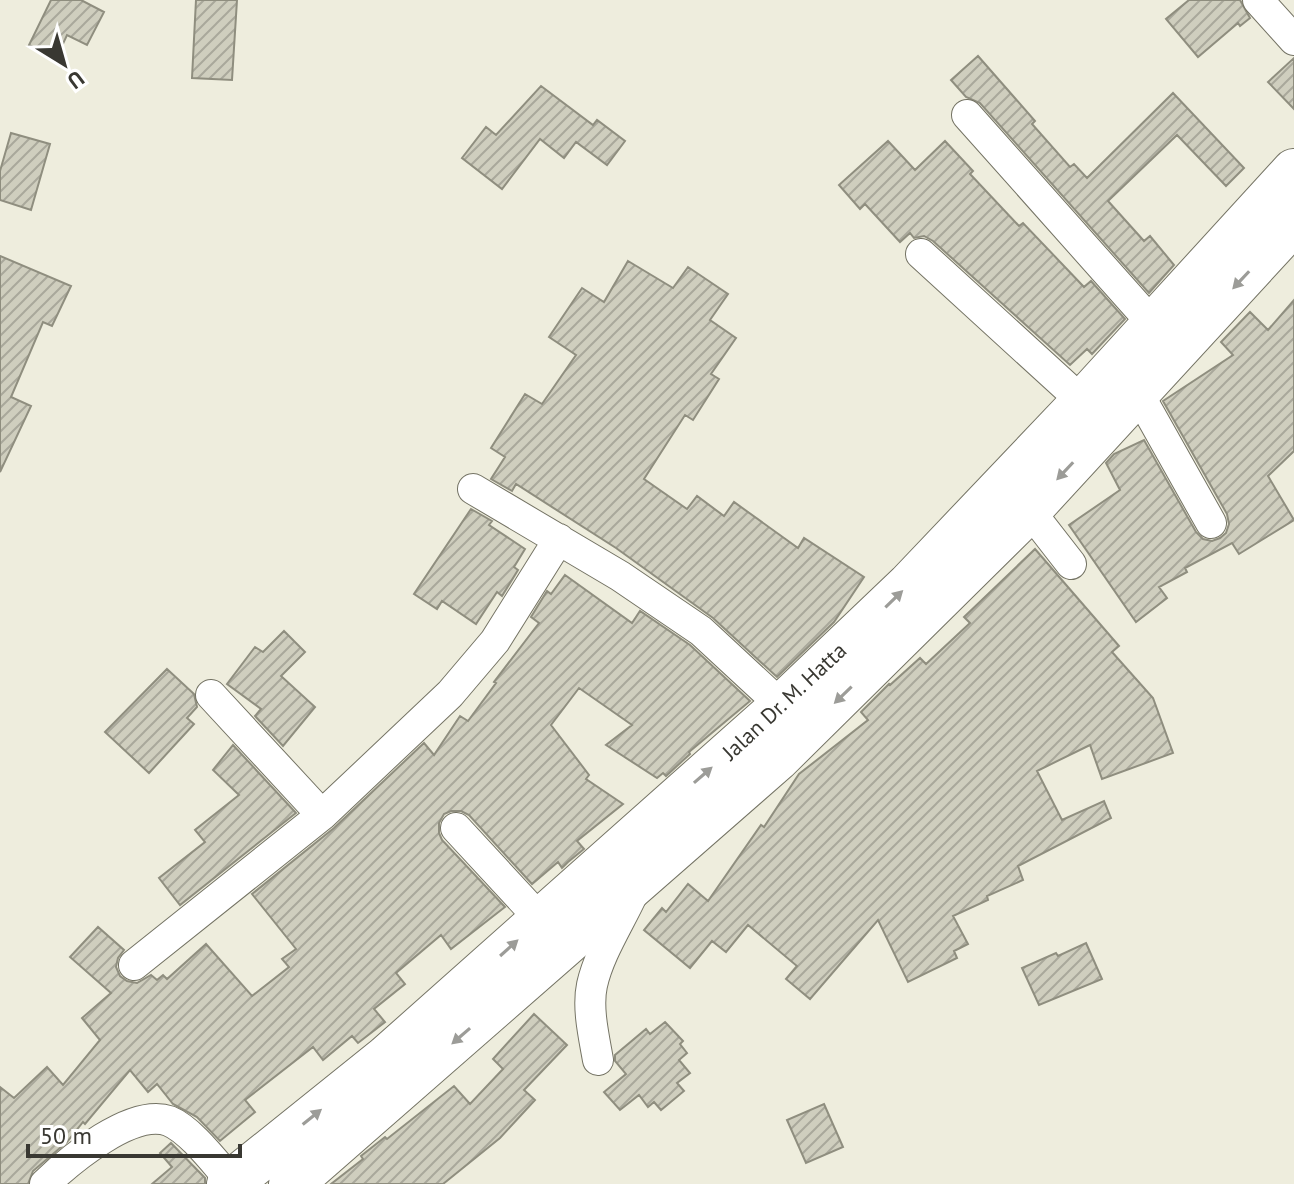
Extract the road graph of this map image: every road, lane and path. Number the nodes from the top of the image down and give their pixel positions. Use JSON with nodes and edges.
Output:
{"nodes":[{"id":1,"x":1258,"y":0,"type":"edge"},
{"id":2,"x":1294,"y":40,"type":"edge"},
{"id":3,"x":967,"y":115,"type":"dead end"},
{"id":4,"x":1294,"y":171,"type":"edge"},
{"id":5,"x":1294,"y":222,"type":"edge"},
{"id":6,"x":921,"y":254,"type":"dead end"},
{"id":7,"x":1153,"y":324,"type":"junction"},
{"id":8,"x":1138,"y":393,"type":"junction"},
{"id":9,"x":1083,"y":402,"type":"junction"},
{"id":10,"x":473,"y":489,"type":"dead end"},
{"id":11,"x":1025,"y":496,"type":"junction"},
{"id":12,"x":1211,"y":523,"type":"dead end"},
{"id":13,"x":559,"y":539,"type":"junction"},
{"id":14,"x":1071,"y":564,"type":"dead end"},
{"id":15,"x":211,"y":695,"type":"dead end"},
{"id":16,"x":782,"y":706,"type":"junction"},
{"id":17,"x":322,"y":815,"type":"junction"},
{"id":18,"x":456,"y":828,"type":"dead end"},
{"id":19,"x":639,"y":880,"type":"junction"},
{"id":20,"x":541,"y":920,"type":"junction"},
{"id":21,"x":134,"y":965,"type":"dead end"},
{"id":22,"x":598,"y":1060,"type":"dead end"},
{"id":23,"x":53,"y":1179,"type":"edge"},
{"id":24,"x":230,"y":1183,"type":"edge"},
{"id":25,"x":291,"y":1184,"type":"edge"}],
"edges":[{"from":1,"to":2,"type":"street"},
{"from":3,"to":7,"type":"street"},
{"from":4,"to":7,"type":"main road","name":"Jalan Dr. M. Hatta"},
{"from":5,"to":8,"type":"main road","name":"Jalan Dr. M. Hatta","one_way":true},
{"from":6,"to":9,"type":"street"},
{"from":7,"to":9,"type":"main road","name":"Jalan Dr. M. Hatta"},
{"from":8,"to":11,"type":"main road","name":"Jalan Dr. M. Hatta","one_way":true},
{"from":8,"to":12,"type":"street"},
{"from":9,"to":11,"type":"main road","name":"Jalan Dr. M. Hatta"},
{"from":10,"to":13,"type":"street"},
{"from":11,"to":14,"type":"street"},
{"from":16,"to":11,"type":"main road","name":"Jalan Dr. M. Hatta","one_way":true},
{"from":11,"to":19,"type":"main road","name":"Jalan Dr. M. Hatta","one_way":true},
{"from":13,"to":16,"type":"street"},
{"from":13,"to":17,"type":"street"},
{"from":15,"to":17,"type":"street"},
{"from":20,"to":16,"type":"main road","name":"Jalan Dr. M. Hatta","one_way":true},
{"from":17,"to":21,"type":"street"},
{"from":18,"to":20,"type":"street"},
{"from":19,"to":22,"type":"street"},
{"from":19,"to":25,"type":"main road","name":"Jalan Dr. M. Hatta","one_way":true},
{"from":24,"to":20,"type":"main road","name":"Jalan Dr. M. Hatta","one_way":true},
{"from":23,"to":24,"type":"street"}]}
